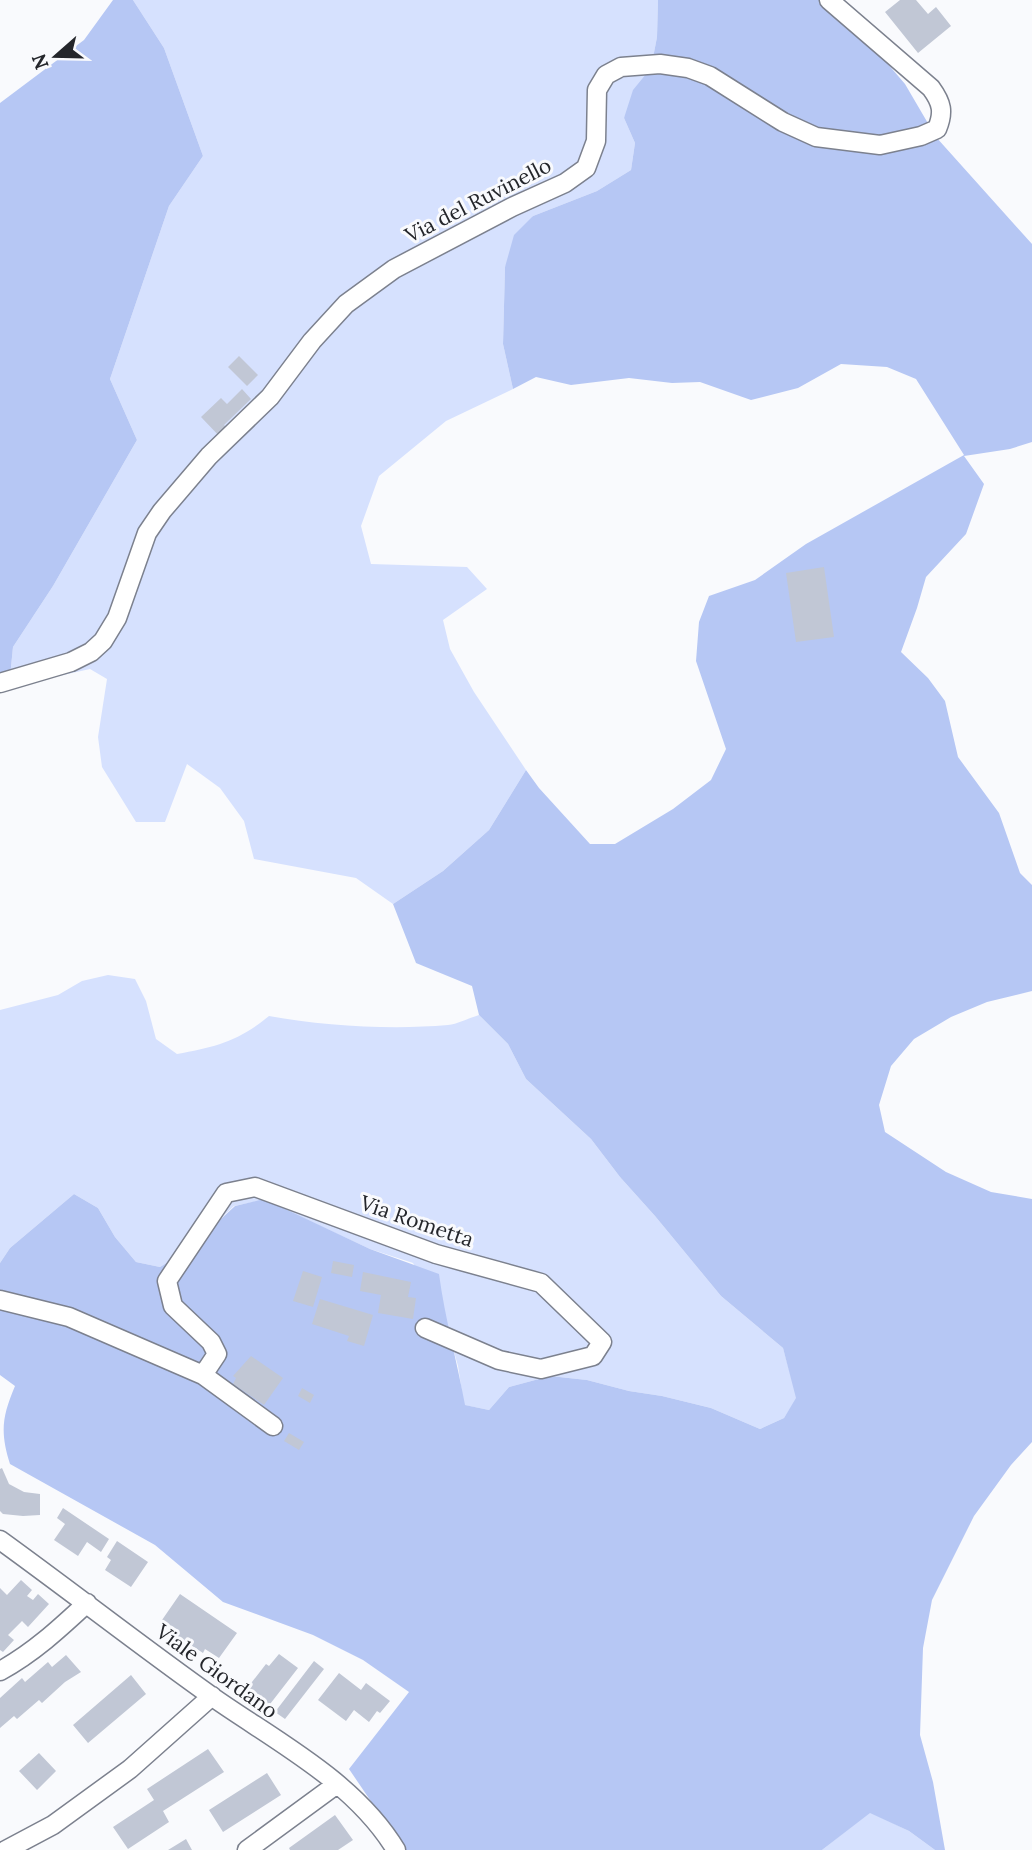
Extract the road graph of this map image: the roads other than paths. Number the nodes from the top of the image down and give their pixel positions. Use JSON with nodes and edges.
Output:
{"nodes":[{"id":1,"x":829,"y":0,"type":"edge"},
{"id":2,"x":0,"y":683,"type":"edge"},
{"id":3,"x":0,"y":1300,"type":"edge"},
{"id":4,"x":425,"y":1328,"type":"dead end"},
{"id":5,"x":203,"y":1376,"type":"junction"},
{"id":6,"x":273,"y":1426,"type":"dead end"},
{"id":7,"x":0,"y":1540,"type":"edge"},
{"id":8,"x":87,"y":1603,"type":"junction"},
{"id":9,"x":0,"y":1671,"type":"edge"},
{"id":10,"x":212,"y":1696,"type":"junction"},
{"id":11,"x":337,"y":1784,"type":"junction"},
{"id":12,"x":6,"y":1850,"type":"edge"},
{"id":13,"x":247,"y":1850,"type":"edge"},
{"id":14,"x":396,"y":1850,"type":"edge"}],
"edges":[{"from":1,"to":2,"type":"street","name":"Via del Ruvinello"},
{"from":3,"to":5,"type":"street"},
{"from":4,"to":5,"type":"street","name":"Via Rometta"},
{"from":5,"to":6,"type":"street"},
{"from":7,"to":8,"type":"street","name":"Viale Giordano"},
{"from":8,"to":9,"type":"street"},
{"from":8,"to":10,"type":"street","name":"Viale Giordano"},
{"from":10,"to":11,"type":"street","name":"Viale Giordano"},
{"from":10,"to":12,"type":"street"},
{"from":11,"to":13,"type":"street"},
{"from":11,"to":14,"type":"street","name":"Viale Giordano"}]}
